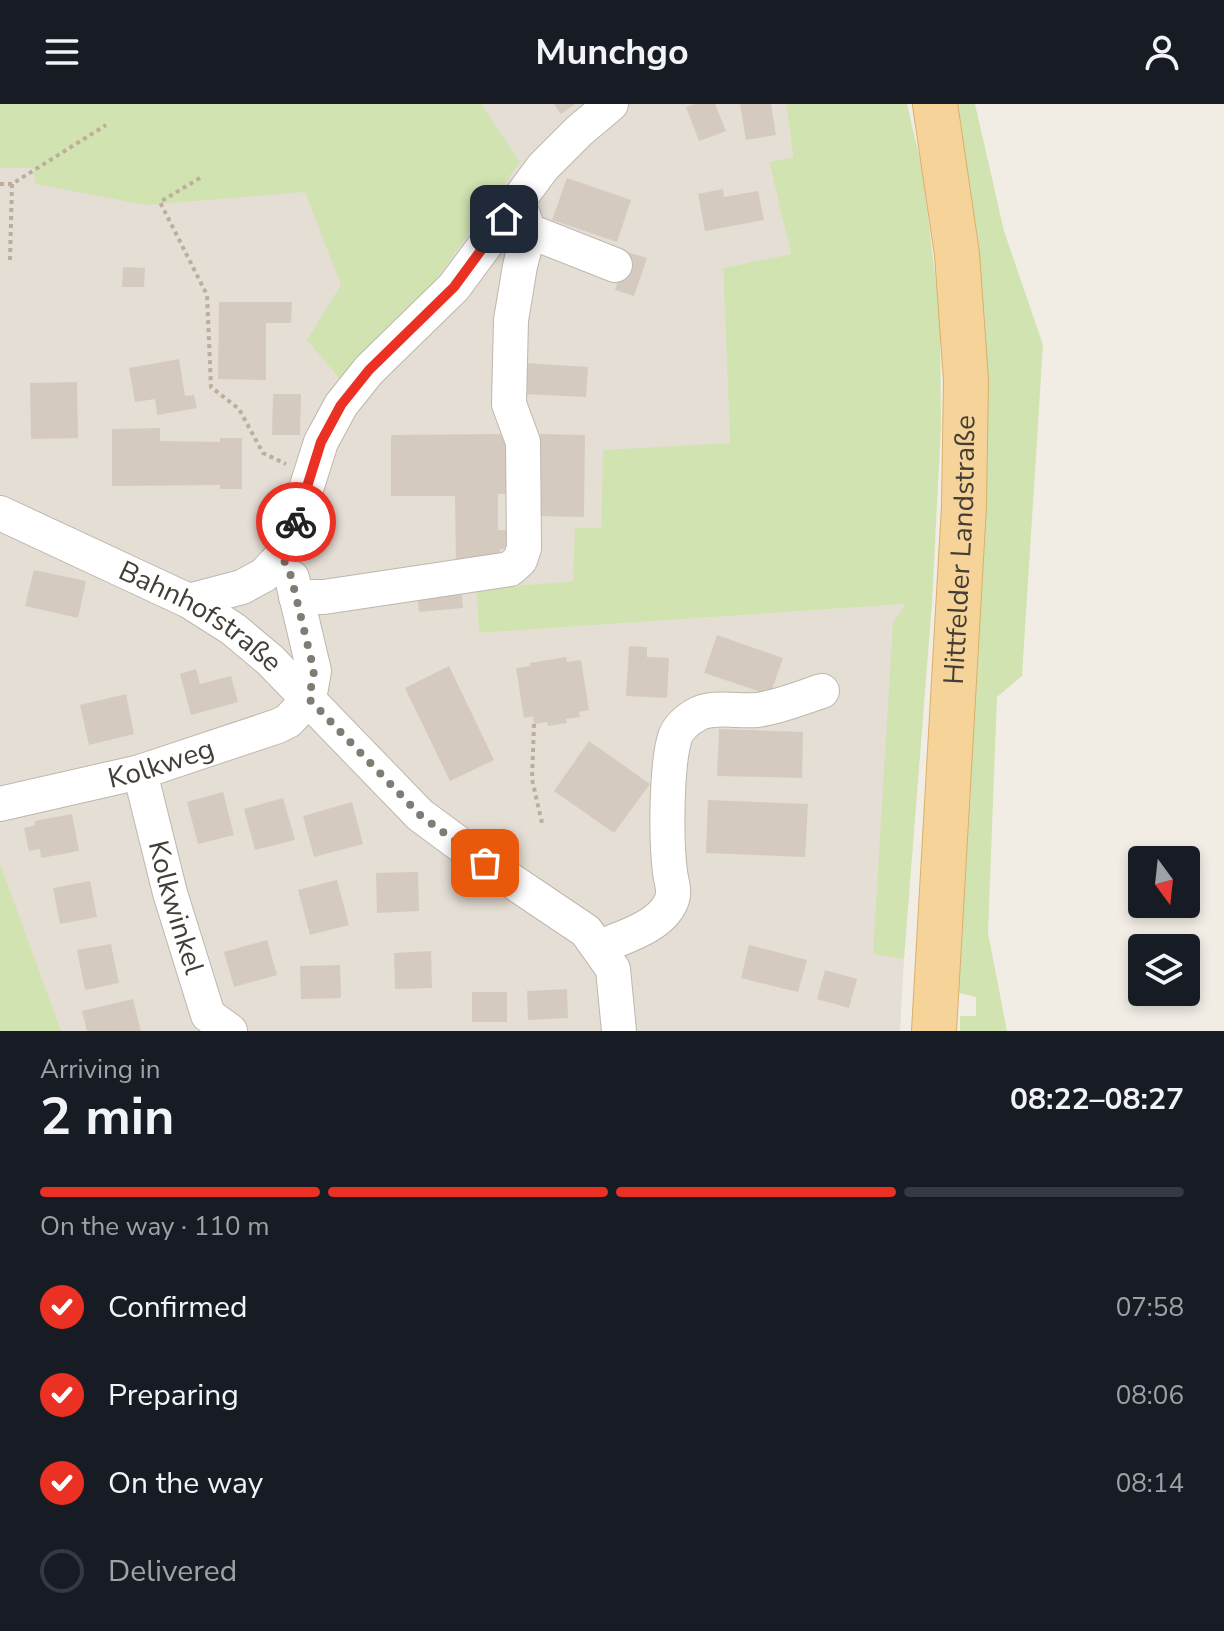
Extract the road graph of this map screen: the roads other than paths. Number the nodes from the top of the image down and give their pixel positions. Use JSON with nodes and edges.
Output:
{"nodes":[{"id":1,"x":611,"y":104,"type":"edge"},
{"id":2,"x":935,"y":104,"type":"edge"},
{"id":3,"x":517,"y":200,"type":"junction"},
{"id":4,"x":529,"y":231,"type":"junction"},
{"id":5,"x":615,"y":265,"type":"dead end"},
{"id":6,"x":0,"y":513,"type":"edge"},
{"id":7,"x":282,"y":556,"type":"junction"},
{"id":8,"x":296,"y":597,"type":"junction"},
{"id":9,"x":189,"y":601,"type":"junction"},
{"id":10,"x":822,"y":691,"type":"dead end"},
{"id":11,"x":309,"y":699,"type":"junction"},
{"id":12,"x":140,"y":772,"type":"junction"},
{"id":13,"x":0,"y":804,"type":"edge"},
{"id":14,"x":600,"y":947,"type":"junction"},
{"id":15,"x":938,"y":1019,"type":"edge"},
{"id":16,"x":230,"y":1031,"type":"edge"},
{"id":17,"x":619,"y":1031,"type":"edge"}],
"edges":[{"from":1,"to":3,"type":"street"},
{"from":2,"to":15,"type":"main road","name":"Hittfelder Landstraße"},
{"from":3,"to":4,"type":"street"},
{"from":3,"to":7,"type":"street"},
{"from":4,"to":5,"type":"street"},
{"from":4,"to":8,"type":"street"},
{"from":6,"to":9,"type":"street","name":"Bahnhofstraße"},
{"from":7,"to":8,"type":"street"},
{"from":7,"to":9,"type":"street"},
{"from":8,"to":11,"type":"street"},
{"from":9,"to":11,"type":"street","name":"Bahnhofstraße"},
{"from":10,"to":14,"type":"street"},
{"from":11,"to":12,"type":"street","name":"Kolkweg"},
{"from":11,"to":14,"type":"street","name":"Bahnhofstraße"},
{"from":12,"to":13,"type":"street","name":"Kolkweg"},
{"from":12,"to":16,"type":"street","name":"Kolkwinkel"},
{"from":14,"to":17,"type":"street","name":"Bahnhofstraße"}]}
